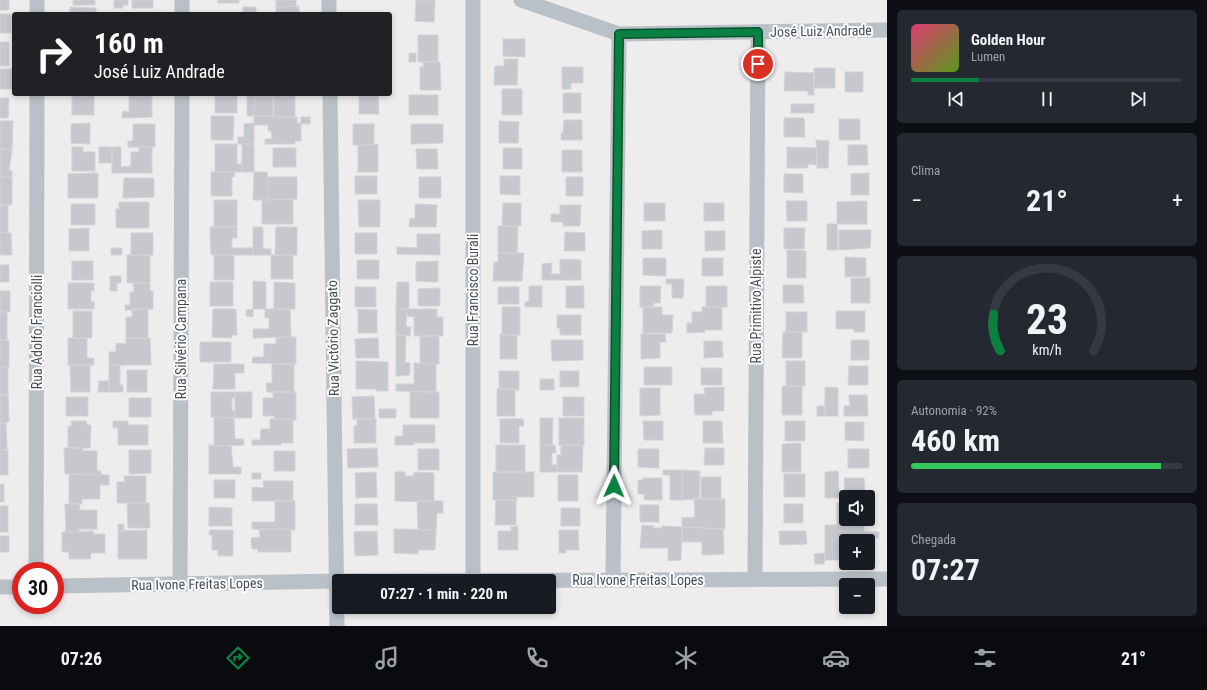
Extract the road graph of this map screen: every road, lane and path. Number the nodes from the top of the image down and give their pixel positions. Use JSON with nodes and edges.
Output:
{"nodes":[{"id":1,"x":37,"y":0,"type":"edge"},
{"id":2,"x":182,"y":0,"type":"edge"},
{"id":3,"x":329,"y":0,"type":"edge"},
{"id":4,"x":473,"y":0,"type":"edge"},
{"id":5,"x":521,"y":0,"type":"edge"},
{"id":6,"x":37,"y":12,"type":"edge"},
{"id":7,"x":182,"y":12,"type":"edge"},
{"id":8,"x":329,"y":12,"type":"edge"},
{"id":9,"x":887,"y":30,"type":"edge"},
{"id":10,"x":758,"y":32,"type":"junction"},
{"id":11,"x":619,"y":34,"type":"junction"},
{"id":12,"x":37,"y":96,"type":"edge"},
{"id":13,"x":182,"y":96,"type":"edge"},
{"id":14,"x":330,"y":96,"type":"edge"},
{"id":15,"x":36,"y":562,"type":"edge"},
{"id":16,"x":339,"y":574,"type":"edge"},
{"id":17,"x":473,"y":574,"type":"edge"},
{"id":18,"x":755,"y":579,"type":"junction"},
{"id":19,"x":887,"y":579,"type":"edge"},
{"id":20,"x":556,"y":580,"type":"edge"},
{"id":21,"x":613,"y":580,"type":"junction"},
{"id":22,"x":332,"y":581,"type":"edge"},
{"id":23,"x":180,"y":584,"type":"junction"},
{"id":24,"x":64,"y":586,"type":"edge"},
{"id":25,"x":0,"y":587,"type":"edge"},
{"id":26,"x":12,"y":587,"type":"edge"},
{"id":27,"x":338,"y":614,"type":"edge"},
{"id":28,"x":337,"y":626,"type":"edge"}],
"edges":[{"from":1,"to":6,"type":"street"},
{"from":2,"to":7,"type":"street"},
{"from":3,"to":8,"type":"street"},
{"from":4,"to":17,"type":"street","name":"Rua Francisco Burali"},
{"from":5,"to":11,"type":"street","name":"José Luiz Andrade"},
{"from":9,"to":10,"type":"street","name":"José Luiz Andrade"},
{"from":10,"to":11,"type":"street","name":"José Luiz Andrade"},
{"from":10,"to":18,"type":"street","name":"Rua Primitivo Alpiste"},
{"from":11,"to":21,"type":"street"},
{"from":12,"to":15,"type":"street","name":"Rua Adolfo Franciolli"},
{"from":13,"to":23,"type":"street","name":"Rua Silvério Campana"},
{"from":14,"to":16,"type":"street","name":"Rua Victório Zaggato"},
{"from":18,"to":19,"type":"street","name":"Rua Ivone Freitas Lopes"},
{"from":18,"to":21,"type":"street","name":"Rua Ivone Freitas Lopes"},
{"from":20,"to":21,"type":"street","name":"Rua Ivone Freitas Lopes"},
{"from":22,"to":23,"type":"street","name":"Rua Ivone Freitas Lopes"},
{"from":23,"to":24,"type":"street","name":"Rua Ivone Freitas Lopes"},
{"from":25,"to":26,"type":"street"},
{"from":27,"to":28,"type":"street","name":"Rua Victório Zaggato"}]}
